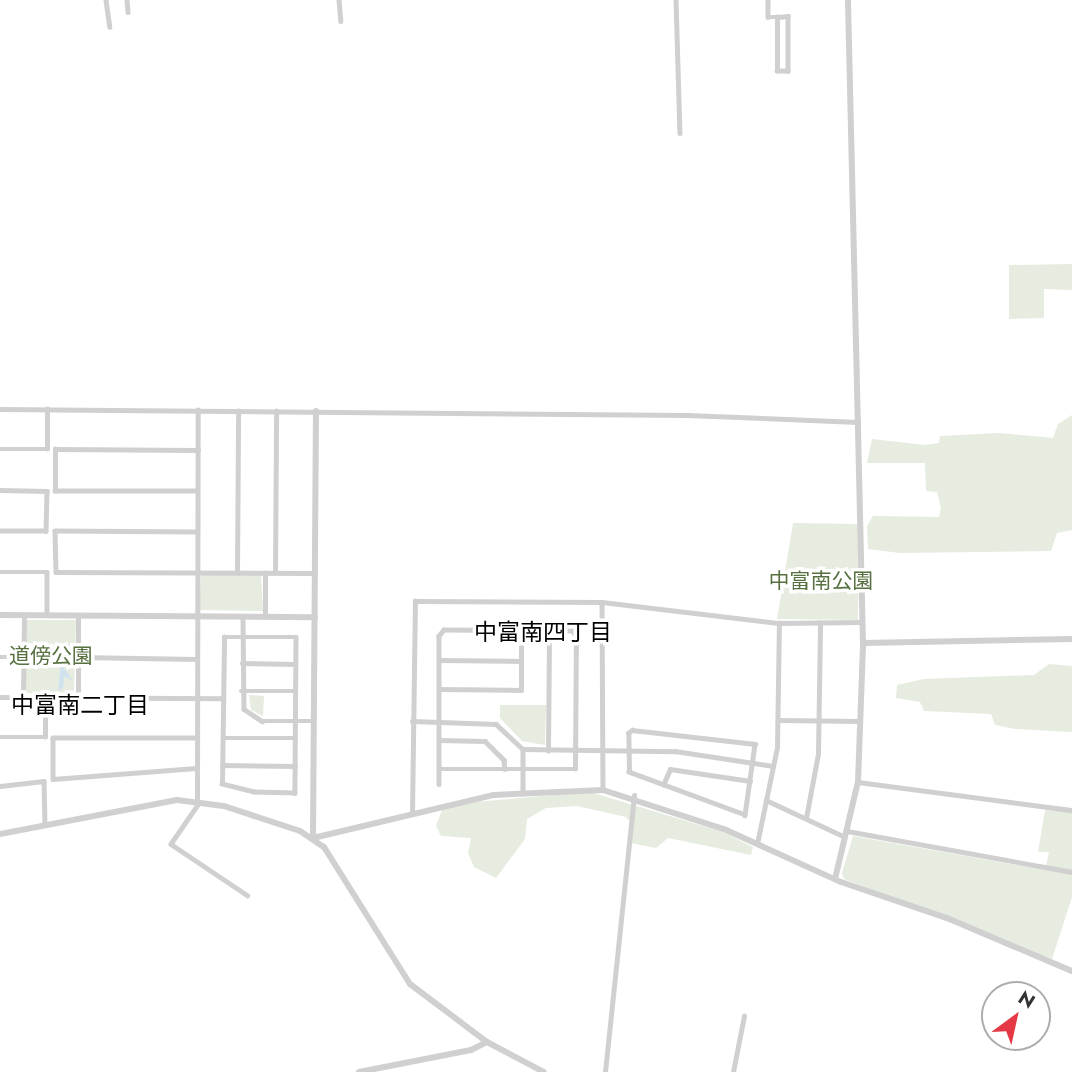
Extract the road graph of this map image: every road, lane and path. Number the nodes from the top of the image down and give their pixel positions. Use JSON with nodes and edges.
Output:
{"nodes":[{"id":1,"x":107,"y":0,"type":"edge"},
{"id":2,"x":127,"y":0,"type":"edge"},
{"id":3,"x":339,"y":0,"type":"edge"},
{"id":4,"x":676,"y":0,"type":"edge"},
{"id":5,"x":768,"y":0,"type":"edge"},
{"id":6,"x":848,"y":0,"type":"edge"},
{"id":7,"x":128,"y":12,"type":"dead end"},
{"id":8,"x":777,"y":17,"type":"junction"},
{"id":9,"x":341,"y":21,"type":"dead end"},
{"id":10,"x":110,"y":27,"type":"dead end"},
{"id":11,"x":680,"y":133,"type":"dead end"},
{"id":12,"x":0,"y":409,"type":"edge"},
{"id":13,"x":47,"y":409,"type":"junction"},
{"id":14,"x":198,"y":410,"type":"junction"},
{"id":15,"x":238,"y":411,"type":"junction"},
{"id":16,"x":276,"y":411,"type":"junction"},
{"id":17,"x":316,"y":411,"type":"junction"},
{"id":18,"x":858,"y":422,"type":"junction"},
{"id":19,"x":0,"y":449,"type":"edge"},
{"id":20,"x":198,"y":450,"type":"junction"},
{"id":21,"x":0,"y":490,"type":"edge"},
{"id":22,"x":197,"y":491,"type":"junction"},
{"id":23,"x":0,"y":531,"type":"edge"},
{"id":24,"x":197,"y":532,"type":"junction"},
{"id":25,"x":0,"y":572,"type":"edge"},
{"id":26,"x":197,"y":572,"type":"junction"},
{"id":27,"x":237,"y":573,"type":"junction"},
{"id":28,"x":265,"y":573,"type":"junction"},
{"id":29,"x":275,"y":573,"type":"junction"},
{"id":30,"x":315,"y":573,"type":"junction"},
{"id":31,"x":603,"y":602,"type":"junction"},
{"id":32,"x":0,"y":615,"type":"edge"},
{"id":33,"x":24,"y":615,"type":"junction"},
{"id":34,"x":47,"y":615,"type":"junction"},
{"id":35,"x":78,"y":615,"type":"junction"},
{"id":36,"x":196,"y":616,"type":"junction"},
{"id":37,"x":243,"y":617,"type":"junction"},
{"id":38,"x":265,"y":617,"type":"junction"},
{"id":39,"x":315,"y":617,"type":"junction"},
{"id":40,"x":862,"y":622,"type":"junction"},
{"id":41,"x":779,"y":623,"type":"junction"},
{"id":42,"x":820,"y":623,"type":"junction"},
{"id":43,"x":521,"y":631,"type":"junction"},
{"id":44,"x":549,"y":631,"type":"junction"},
{"id":45,"x":242,"y":636,"type":"junction"},
{"id":46,"x":1072,"y":639,"type":"edge"},
{"id":47,"x":863,"y":643,"type":"junction"},
{"id":48,"x":0,"y":657,"type":"edge"},
{"id":49,"x":23,"y":657,"type":"junction"},
{"id":50,"x":78,"y":657,"type":"junction"},
{"id":51,"x":197,"y":659,"type":"junction"},
{"id":52,"x":439,"y":660,"type":"junction"},
{"id":53,"x":521,"y":661,"type":"junction"},
{"id":54,"x":242,"y":663,"type":"junction"},
{"id":55,"x":295,"y":664,"type":"junction"},
{"id":56,"x":439,"y":689,"type":"junction"},
{"id":57,"x":241,"y":691,"type":"junction"},
{"id":58,"x":295,"y":691,"type":"junction"},
{"id":59,"x":0,"y":697,"type":"edge"},
{"id":60,"x":23,"y":697,"type":"junction"},
{"id":61,"x":45,"y":697,"type":"junction"},
{"id":62,"x":78,"y":697,"type":"junction"},
{"id":63,"x":196,"y":698,"type":"junction"},
{"id":64,"x":223,"y":698,"type":"junction"},
{"id":65,"x":778,"y":720,"type":"junction"},
{"id":66,"x":295,"y":721,"type":"junction"},
{"id":67,"x":412,"y":721,"type":"junction"},
{"id":68,"x":439,"y":721,"type":"junction"},
{"id":69,"x":819,"y":721,"type":"junction"},
{"id":70,"x":861,"y":721,"type":"junction"},
{"id":71,"x":315,"y":722,"type":"junction"},
{"id":72,"x":0,"y":737,"type":"edge"},
{"id":73,"x":197,"y":738,"type":"junction"},
{"id":74,"x":223,"y":738,"type":"junction"},
{"id":75,"x":294,"y":738,"type":"junction"},
{"id":76,"x":439,"y":740,"type":"junction"},
{"id":77,"x":523,"y":749,"type":"junction"},
{"id":78,"x":548,"y":751,"type":"junction"},
{"id":79,"x":576,"y":751,"type":"junction"},
{"id":80,"x":603,"y":751,"type":"junction"},
{"id":81,"x":629,"y":751,"type":"junction"},
{"id":82,"x":754,"y":763,"type":"junction"},
{"id":83,"x":222,"y":765,"type":"junction"},
{"id":84,"x":295,"y":766,"type":"junction"},
{"id":85,"x":773,"y":766,"type":"junction"},
{"id":86,"x":197,"y":768,"type":"junction"},
{"id":87,"x":439,"y":769,"type":"junction"},
{"id":88,"x":523,"y":769,"type":"junction"},
{"id":89,"x":505,"y":770,"type":"junction"},
{"id":90,"x":750,"y":781,"type":"junction"},
{"id":91,"x":858,"y":782,"type":"junction"},
{"id":92,"x":439,"y":784,"type":"dead end"},
{"id":93,"x":663,"y":785,"type":"junction"},
{"id":94,"x":0,"y":786,"type":"edge"},
{"id":95,"x":603,"y":789,"type":"junction"},
{"id":96,"x":523,"y":792,"type":"junction"},
{"id":97,"x":634,"y":796,"type":"junction"},
{"id":98,"x":766,"y":800,"type":"junction"},
{"id":99,"x":199,"y":801,"type":"junction"},
{"id":100,"x":1072,"y":810,"type":"edge"},
{"id":101,"x":412,"y":813,"type":"junction"},
{"id":102,"x":806,"y":818,"type":"junction"},
{"id":103,"x":45,"y":825,"type":"junction"},
{"id":104,"x":0,"y":834,"type":"edge"},
{"id":105,"x":846,"y":834,"type":"junction"},
{"id":106,"x":313,"y":838,"type":"junction"},
{"id":107,"x":757,"y":844,"type":"junction"},
{"id":108,"x":1072,"y":872,"type":"edge"},
{"id":109,"x":835,"y":879,"type":"junction"},
{"id":110,"x":247,"y":895,"type":"dead end"},
{"id":111,"x":1072,"y":971,"type":"edge"},
{"id":112,"x":744,"y":1016,"type":"dead end"},
{"id":113,"x":487,"y":1042,"type":"junction"},
{"id":114,"x":411,"y":1062,"type":"junction"},
{"id":115,"x":359,"y":1072,"type":"edge"},
{"id":116,"x":413,"y":1072,"type":"edge"},
{"id":117,"x":544,"y":1072,"type":"edge"},
{"id":118,"x":605,"y":1072,"type":"edge"},
{"id":119,"x":733,"y":1072,"type":"edge"}],
"edges":[{"from":1,"to":10,"type":"street"},
{"from":2,"to":7,"type":"street"},
{"from":3,"to":9,"type":"street"},
{"from":4,"to":11,"type":"street"},
{"from":5,"to":8,"type":"street"},
{"from":6,"to":18,"type":"street"},
{"from":8,"to":8,"type":"street"},
{"from":12,"to":13,"type":"street"},
{"from":13,"to":14,"type":"street"},
{"from":13,"to":19,"type":"street"},
{"from":14,"to":15,"type":"street"},
{"from":14,"to":20,"type":"street"},
{"from":15,"to":16,"type":"street"},
{"from":15,"to":27,"type":"street"},
{"from":16,"to":17,"type":"street"},
{"from":16,"to":29,"type":"street"},
{"from":17,"to":18,"type":"street"},
{"from":17,"to":30,"type":"street"},
{"from":18,"to":40,"type":"street"},
{"from":20,"to":22,"type":"street"},
{"from":20,"to":22,"type":"street"},
{"from":21,"to":23,"type":"street"},
{"from":22,"to":24,"type":"street"},
{"from":24,"to":26,"type":"street"},
{"from":24,"to":26,"type":"street"},
{"from":25,"to":34,"type":"street"},
{"from":26,"to":27,"type":"street"},
{"from":26,"to":36,"type":"street"},
{"from":27,"to":28,"type":"street"},
{"from":28,"to":29,"type":"street"},
{"from":28,"to":38,"type":"street"},
{"from":29,"to":30,"type":"street"},
{"from":30,"to":39,"type":"street"},
{"from":31,"to":41,"type":"street"},
{"from":31,"to":67,"type":"street"},
{"from":31,"to":80,"type":"street"},
{"from":32,"to":33,"type":"street"},
{"from":33,"to":34,"type":"street"},
{"from":33,"to":49,"type":"street"},
{"from":34,"to":35,"type":"street"},
{"from":35,"to":36,"type":"street"},
{"from":35,"to":50,"type":"street"},
{"from":36,"to":37,"type":"street"},
{"from":36,"to":51,"type":"street"},
{"from":37,"to":38,"type":"street"},
{"from":37,"to":45,"type":"street"},
{"from":38,"to":39,"type":"street"},
{"from":39,"to":71,"type":"street"},
{"from":40,"to":42,"type":"street"},
{"from":40,"to":47,"type":"street"},
{"from":41,"to":42,"type":"street"},
{"from":41,"to":65,"type":"street"},
{"from":42,"to":69,"type":"street"},
{"from":43,"to":44,"type":"street"},
{"from":43,"to":52,"type":"street"},
{"from":43,"to":53,"type":"street"},
{"from":44,"to":78,"type":"street"},
{"from":44,"to":79,"type":"street"},
{"from":45,"to":54,"type":"street"},
{"from":45,"to":55,"type":"street"},
{"from":45,"to":64,"type":"street"},
{"from":46,"to":47,"type":"street"},
{"from":47,"to":70,"type":"street"},
{"from":48,"to":49,"type":"street"},
{"from":49,"to":60,"type":"street"},
{"from":50,"to":51,"type":"street"},
{"from":50,"to":62,"type":"street"},
{"from":51,"to":63,"type":"street"},
{"from":52,"to":53,"type":"street"},
{"from":52,"to":56,"type":"street"},
{"from":53,"to":56,"type":"street"},
{"from":54,"to":55,"type":"street"},
{"from":54,"to":57,"type":"street"},
{"from":55,"to":58,"type":"street"},
{"from":56,"to":68,"type":"street"},
{"from":57,"to":58,"type":"street"},
{"from":57,"to":66,"type":"street"},
{"from":58,"to":66,"type":"street"},
{"from":59,"to":60,"type":"street"},
{"from":60,"to":61,"type":"street"},
{"from":61,"to":62,"type":"street"},
{"from":61,"to":72,"type":"street"},
{"from":62,"to":63,"type":"street"},
{"from":63,"to":64,"type":"street"},
{"from":63,"to":73,"type":"street"},
{"from":64,"to":74,"type":"street"},
{"from":65,"to":69,"type":"street"},
{"from":65,"to":85,"type":"street"},
{"from":66,"to":71,"type":"street"},
{"from":66,"to":75,"type":"street"},
{"from":67,"to":68,"type":"street"},
{"from":67,"to":101,"type":"street"},
{"from":68,"to":76,"type":"street"},
{"from":68,"to":77,"type":"street"},
{"from":69,"to":70,"type":"street"},
{"from":69,"to":102,"type":"street"},
{"from":70,"to":91,"type":"street"},
{"from":71,"to":106,"type":"street"},
{"from":73,"to":86,"type":"street"},
{"from":73,"to":86,"type":"street"},
{"from":74,"to":75,"type":"street"},
{"from":74,"to":83,"type":"street"},
{"from":75,"to":84,"type":"street"},
{"from":76,"to":87,"type":"street"},
{"from":76,"to":89,"type":"street"},
{"from":77,"to":78,"type":"street"},
{"from":77,"to":88,"type":"street"},
{"from":78,"to":79,"type":"street"},
{"from":79,"to":80,"type":"street"},
{"from":79,"to":88,"type":"street"},
{"from":80,"to":81,"type":"street"},
{"from":80,"to":95,"type":"street"},
{"from":81,"to":82,"type":"street"},
{"from":81,"to":82,"type":"street"},
{"from":81,"to":93,"type":"street"},
{"from":82,"to":85,"type":"street"},
{"from":82,"to":90,"type":"street"},
{"from":83,"to":84,"type":"street"},
{"from":83,"to":84,"type":"street"},
{"from":85,"to":98,"type":"street"},
{"from":86,"to":99,"type":"street"},
{"from":87,"to":89,"type":"street"},
{"from":87,"to":92,"type":"street"},
{"from":88,"to":89,"type":"street"},
{"from":88,"to":96,"type":"street"},
{"from":90,"to":93,"type":"street"},
{"from":90,"to":93,"type":"street"},
{"from":91,"to":100,"type":"street"},
{"from":91,"to":105,"type":"street"},
{"from":94,"to":103,"type":"street"},
{"from":95,"to":96,"type":"street"},
{"from":95,"to":97,"type":"street"},
{"from":96,"to":101,"type":"street"},
{"from":97,"to":107,"type":"street"},
{"from":97,"to":118,"type":"street"},
{"from":98,"to":102,"type":"street"},
{"from":98,"to":107,"type":"street"},
{"from":99,"to":103,"type":"street"},
{"from":99,"to":106,"type":"street"},
{"from":99,"to":110,"type":"street"},
{"from":101,"to":106,"type":"street"},
{"from":102,"to":105,"type":"street"},
{"from":103,"to":104,"type":"street"},
{"from":105,"to":108,"type":"street"},
{"from":105,"to":109,"type":"street"},
{"from":106,"to":113,"type":"street"},
{"from":107,"to":109,"type":"street"},
{"from":109,"to":111,"type":"street"},
{"from":112,"to":119,"type":"street"},
{"from":113,"to":114,"type":"street"},
{"from":113,"to":117,"type":"street"},
{"from":114,"to":115,"type":"street"},
{"from":114,"to":116,"type":"street"}]}
